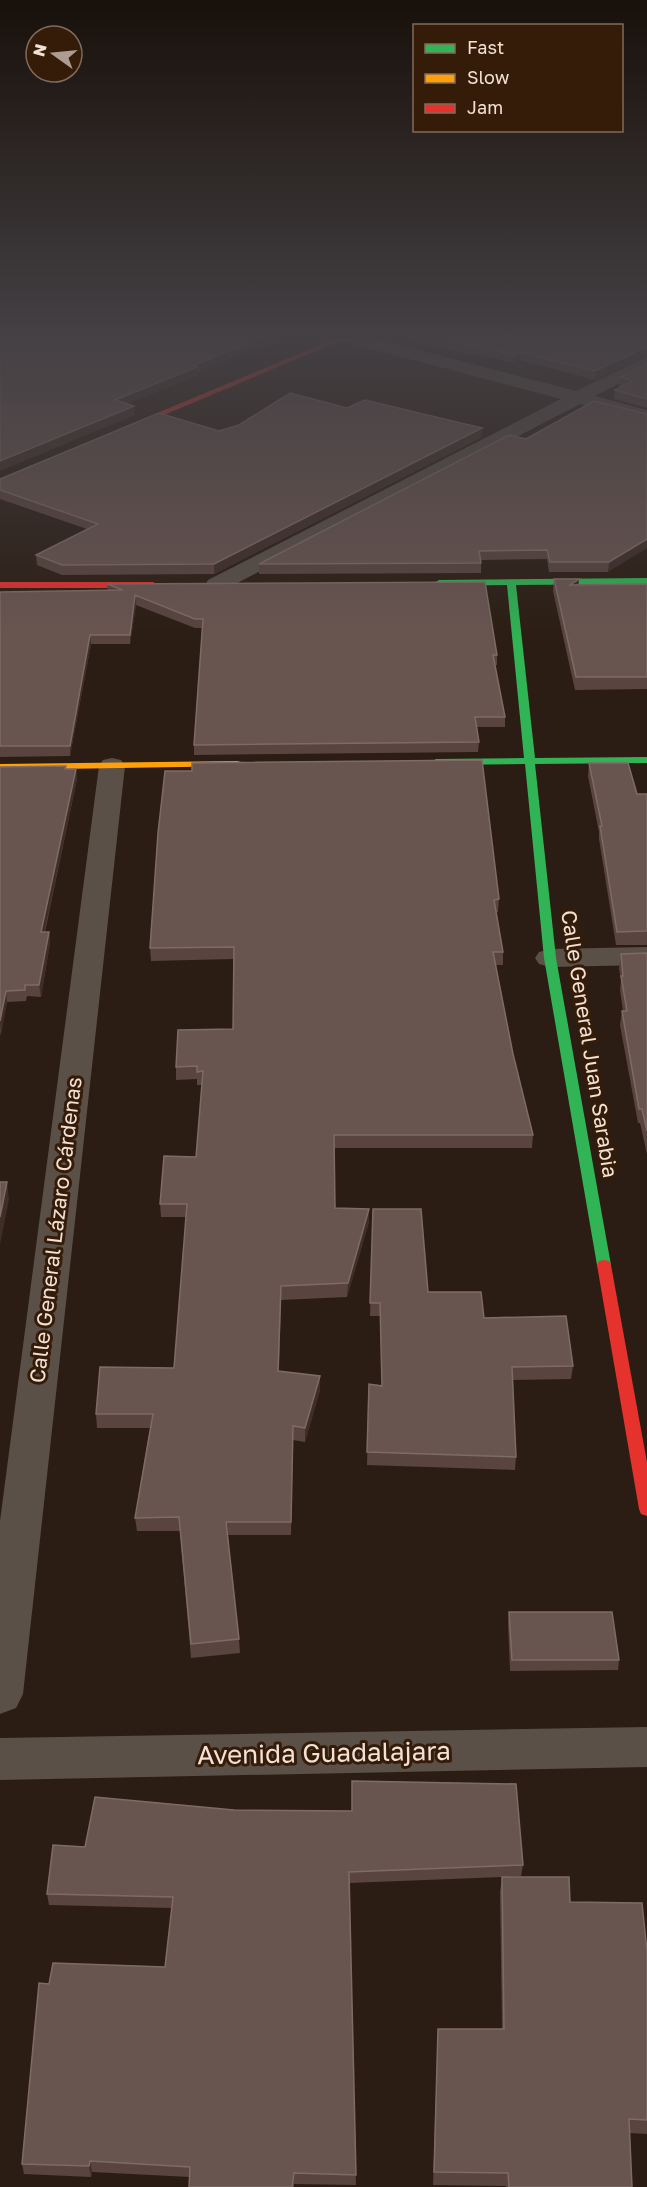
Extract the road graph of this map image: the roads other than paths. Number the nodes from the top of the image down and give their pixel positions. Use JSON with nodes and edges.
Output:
{"nodes":[{"id":1,"x":496,"y":439,"type":"edge"},
{"id":2,"x":647,"y":581,"type":"edge"},
{"id":3,"x":511,"y":582,"type":"junction"},
{"id":4,"x":428,"y":583,"type":"edge"},
{"id":5,"x":252,"y":584,"type":"edge"},
{"id":6,"x":0,"y":585,"type":"edge"},
{"id":7,"x":171,"y":585,"type":"edge"},
{"id":8,"x":210,"y":585,"type":"joint"},
{"id":9,"x":647,"y":760,"type":"edge"},
{"id":10,"x":531,"y":761,"type":"junction"},
{"id":11,"x":423,"y":762,"type":"edge"},
{"id":12,"x":256,"y":764,"type":"edge"},
{"id":13,"x":112,"y":766,"type":"junction"},
{"id":14,"x":0,"y":767,"type":"edge"},
{"id":15,"x":647,"y":956,"type":"edge"},
{"id":16,"x":550,"y":958,"type":"junction"},
{"id":17,"x":647,"y":1509,"type":"edge"},
{"id":18,"x":0,"y":1694,"type":"edge"},
{"id":19,"x":647,"y":1747,"type":"edge"},
{"id":20,"x":0,"y":1759,"type":"edge"}],
"edges":[{"from":1,"to":8,"type":"street"},
{"from":2,"to":3,"type":"street"},
{"from":3,"to":4,"type":"street"},
{"from":3,"to":10,"type":"street","name":"Calle General Juan Sarabia"},
{"from":5,"to":8,"type":"street"},
{"from":6,"to":7,"type":"street"},
{"from":9,"to":10,"type":"street"},
{"from":10,"to":11,"type":"street"},
{"from":10,"to":16,"type":"street","name":"Calle General Juan Sarabia"},
{"from":12,"to":13,"type":"street"},
{"from":13,"to":14,"type":"street"},
{"from":13,"to":18,"type":"street","name":"Calle General Lázaro Cárdenas"},
{"from":15,"to":16,"type":"street"},
{"from":16,"to":17,"type":"street","name":"Calle General Juan Sarabia"},
{"from":19,"to":20,"type":"street","name":"Avenida Guadalajara"}]}
